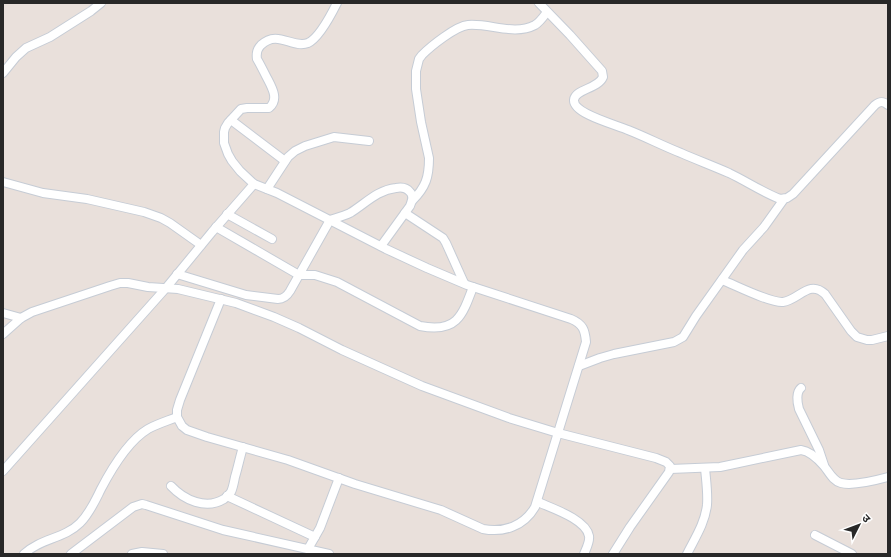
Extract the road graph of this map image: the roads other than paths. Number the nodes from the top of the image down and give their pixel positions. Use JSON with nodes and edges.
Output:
{"nodes":[{"id":1,"x":101,"y":3,"type":"edge"},
{"id":2,"x":337,"y":3,"type":"edge"},
{"id":3,"x":539,"y":3,"type":"edge"},
{"id":4,"x":548,"y":12,"type":"junction"},
{"id":5,"x":3,"y":73,"type":"edge"},
{"id":6,"x":888,"y":105,"type":"edge"},
{"id":7,"x":231,"y":120,"type":"junction"},
{"id":8,"x":369,"y":141,"type":"dead end"},
{"id":9,"x":285,"y":161,"type":"junction"},
{"id":10,"x":3,"y":182,"type":"edge"},
{"id":11,"x":254,"y":184,"type":"junction"},
{"id":12,"x":267,"y":189,"type":"junction"},
{"id":13,"x":784,"y":199,"type":"junction"},
{"id":14,"x":412,"y":201,"type":"junction"},
{"id":15,"x":405,"y":213,"type":"junction"},
{"id":16,"x":228,"y":214,"type":"junction"},
{"id":17,"x":330,"y":220,"type":"junction"},
{"id":18,"x":216,"y":227,"type":"junction"},
{"id":19,"x":272,"y":239,"type":"dead end"},
{"id":20,"x":201,"y":245,"type":"junction"},
{"id":21,"x":381,"y":246,"type":"junction"},
{"id":22,"x":177,"y":274,"type":"junction"},
{"id":23,"x":299,"y":275,"type":"junction"},
{"id":24,"x":722,"y":280,"type":"junction"},
{"id":25,"x":464,"y":284,"type":"junction"},
{"id":26,"x":473,"y":287,"type":"junction"},
{"id":27,"x":166,"y":288,"type":"junction"},
{"id":28,"x":221,"y":299,"type":"junction"},
{"id":29,"x":3,"y":313,"type":"edge"},
{"id":30,"x":21,"y":318,"type":"junction"},
{"id":31,"x":3,"y":334,"type":"edge"},
{"id":32,"x":888,"y":336,"type":"edge"},
{"id":33,"x":578,"y":366,"type":"junction"},
{"id":34,"x":801,"y":388,"type":"dead end"},
{"id":35,"x":177,"y":417,"type":"junction"},
{"id":36,"x":558,"y":433,"type":"junction"},
{"id":37,"x":242,"y":447,"type":"junction"},
{"id":38,"x":824,"y":466,"type":"junction"},
{"id":39,"x":670,"y":468,"type":"junction"},
{"id":40,"x":705,"y":468,"type":"junction"},
{"id":41,"x":3,"y":471,"type":"edge"},
{"id":42,"x":888,"y":477,"type":"edge"},
{"id":43,"x":339,"y":478,"type":"junction"},
{"id":44,"x":171,"y":486,"type":"dead end"},
{"id":45,"x":228,"y":496,"type":"junction"},
{"id":46,"x":538,"y":502,"type":"junction"},
{"id":47,"x":816,"y":535,"type":"dead end"},
{"id":48,"x":315,"y":537,"type":"junction"},
{"id":49,"x":308,"y":549,"type":"junction"},
{"id":50,"x":24,"y":554,"type":"edge"},
{"id":51,"x":71,"y":554,"type":"edge"},
{"id":52,"x":132,"y":554,"type":"edge"},
{"id":53,"x":163,"y":554,"type":"edge"},
{"id":54,"x":329,"y":554,"type":"edge"},
{"id":55,"x":584,"y":554,"type":"edge"},
{"id":56,"x":613,"y":554,"type":"edge"},
{"id":57,"x":687,"y":554,"type":"edge"},
{"id":58,"x":852,"y":554,"type":"edge"}],
"edges":[{"from":1,"to":5,"type":"street"},
{"from":2,"to":7,"type":"street"},
{"from":3,"to":4,"type":"street"},
{"from":4,"to":13,"type":"street"},
{"from":4,"to":14,"type":"street"},
{"from":6,"to":13,"type":"street"},
{"from":7,"to":9,"type":"street"},
{"from":7,"to":11,"type":"street"},
{"from":8,"to":9,"type":"street"},
{"from":9,"to":12,"type":"street"},
{"from":10,"to":20,"type":"street"},
{"from":11,"to":12,"type":"street"},
{"from":11,"to":16,"type":"street"},
{"from":12,"to":17,"type":"street"},
{"from":13,"to":24,"type":"street"},
{"from":14,"to":15,"type":"street"},
{"from":14,"to":17,"type":"street"},
{"from":15,"to":21,"type":"street"},
{"from":15,"to":25,"type":"street"},
{"from":16,"to":18,"type":"street"},
{"from":16,"to":19,"type":"street"},
{"from":17,"to":21,"type":"street"},
{"from":17,"to":23,"type":"street"},
{"from":18,"to":20,"type":"street"},
{"from":18,"to":23,"type":"street"},
{"from":20,"to":22,"type":"street"},
{"from":21,"to":25,"type":"street"},
{"from":22,"to":23,"type":"street"},
{"from":22,"to":27,"type":"street"},
{"from":23,"to":26,"type":"street"},
{"from":24,"to":32,"type":"street"},
{"from":24,"to":33,"type":"street"},
{"from":25,"to":26,"type":"street"},
{"from":26,"to":33,"type":"street"},
{"from":27,"to":28,"type":"street"},
{"from":27,"to":30,"type":"street"},
{"from":27,"to":41,"type":"street"},
{"from":28,"to":35,"type":"street"},
{"from":28,"to":36,"type":"street"},
{"from":29,"to":30,"type":"street"},
{"from":30,"to":31,"type":"street"},
{"from":33,"to":36,"type":"street"},
{"from":34,"to":38,"type":"street"},
{"from":35,"to":37,"type":"street"},
{"from":35,"to":50,"type":"street"},
{"from":36,"to":39,"type":"street"},
{"from":36,"to":46,"type":"street"},
{"from":37,"to":43,"type":"street"},
{"from":37,"to":45,"type":"street"},
{"from":38,"to":40,"type":"street"},
{"from":38,"to":42,"type":"street"},
{"from":39,"to":40,"type":"street"},
{"from":39,"to":56,"type":"street"},
{"from":40,"to":57,"type":"street"},
{"from":43,"to":46,"type":"street"},
{"from":43,"to":48,"type":"street"},
{"from":44,"to":45,"type":"street"},
{"from":45,"to":48,"type":"street"},
{"from":46,"to":55,"type":"street"},
{"from":47,"to":58,"type":"street"},
{"from":48,"to":49,"type":"street"},
{"from":49,"to":51,"type":"street"},
{"from":49,"to":54,"type":"street"},
{"from":52,"to":53,"type":"street"}]}
